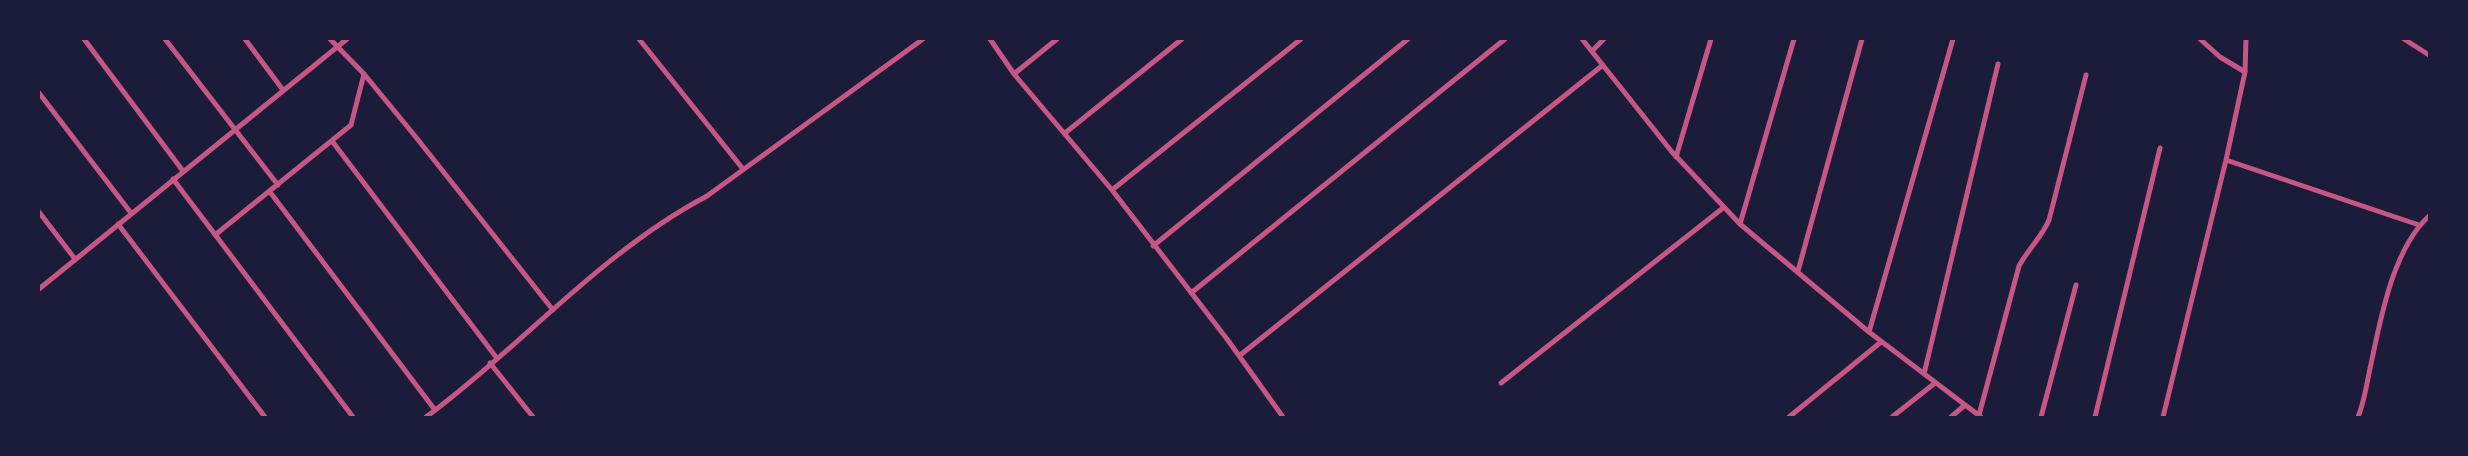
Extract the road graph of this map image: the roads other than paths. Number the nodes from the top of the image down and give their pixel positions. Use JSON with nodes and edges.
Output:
{"nodes":[{"id":1,"x":84,"y":39,"type":"edge"},
{"id":2,"x":165,"y":39,"type":"edge"},
{"id":3,"x":245,"y":39,"type":"edge"},
{"id":4,"x":330,"y":39,"type":"edge"},
{"id":5,"x":347,"y":39,"type":"edge"},
{"id":6,"x":639,"y":39,"type":"edge"},
{"id":7,"x":909,"y":39,"type":"edge"},
{"id":8,"x":923,"y":39,"type":"edge"},
{"id":9,"x":990,"y":39,"type":"edge"},
{"id":10,"x":1057,"y":39,"type":"edge"},
{"id":11,"x":1182,"y":39,"type":"edge"},
{"id":12,"x":1301,"y":39,"type":"edge"},
{"id":13,"x":1408,"y":39,"type":"edge"},
{"id":14,"x":1505,"y":39,"type":"edge"},
{"id":15,"x":1582,"y":39,"type":"edge"},
{"id":16,"x":1604,"y":39,"type":"edge"},
{"id":17,"x":1711,"y":39,"type":"edge"},
{"id":18,"x":1794,"y":39,"type":"edge"},
{"id":19,"x":1862,"y":39,"type":"edge"},
{"id":20,"x":1953,"y":39,"type":"edge"},
{"id":21,"x":2200,"y":39,"type":"edge"},
{"id":22,"x":2246,"y":39,"type":"edge"},
{"id":23,"x":2404,"y":39,"type":"edge"},
{"id":24,"x":914,"y":45,"type":"junction"},
{"id":25,"x":2429,"y":46,"type":"edge"},
{"id":26,"x":336,"y":48,"type":"junction"},
{"id":27,"x":1592,"y":51,"type":"junction"},
{"id":28,"x":2427,"y":54,"type":"edge"},
{"id":29,"x":1998,"y":64,"type":"dead end"},
{"id":30,"x":1603,"y":65,"type":"junction"},
{"id":31,"x":2245,"y":72,"type":"junction"},
{"id":32,"x":364,"y":74,"type":"junction"},
{"id":33,"x":1014,"y":74,"type":"junction"},
{"id":34,"x":2086,"y":75,"type":"dead end"},
{"id":35,"x":283,"y":90,"type":"junction"},
{"id":36,"x":39,"y":93,"type":"edge"},
{"id":37,"x":233,"y":129,"type":"junction"},
{"id":38,"x":1065,"y":133,"type":"junction"},
{"id":39,"x":332,"y":141,"type":"junction"},
{"id":40,"x":2160,"y":147,"type":"dead end"},
{"id":41,"x":1676,"y":157,"type":"junction"},
{"id":42,"x":2226,"y":160,"type":"junction"},
{"id":43,"x":743,"y":169,"type":"junction"},
{"id":44,"x":183,"y":171,"type":"junction"},
{"id":45,"x":173,"y":179,"type":"junction"},
{"id":46,"x":278,"y":185,"type":"junction"},
{"id":47,"x":1113,"y":190,"type":"junction"},
{"id":48,"x":270,"y":192,"type":"junction"},
{"id":49,"x":1723,"y":208,"type":"junction"},
{"id":50,"x":39,"y":212,"type":"edge"},
{"id":51,"x":131,"y":213,"type":"junction"},
{"id":52,"x":2429,"y":216,"type":"edge"},
{"id":53,"x":118,"y":224,"type":"junction"},
{"id":54,"x":1740,"y":224,"type":"junction"},
{"id":55,"x":2419,"y":225,"type":"junction"},
{"id":56,"x":215,"y":235,"type":"junction"},
{"id":57,"x":1153,"y":246,"type":"junction"},
{"id":58,"x":75,"y":260,"type":"junction"},
{"id":59,"x":1798,"y":271,"type":"junction"},
{"id":60,"x":2076,"y":285,"type":"dead end"},
{"id":61,"x":39,"y":289,"type":"edge"},
{"id":62,"x":1191,"y":293,"type":"junction"},
{"id":63,"x":553,"y":310,"type":"junction"},
{"id":64,"x":1869,"y":332,"type":"junction"},
{"id":65,"x":1881,"y":342,"type":"junction"},
{"id":66,"x":1239,"y":356,"type":"junction"},
{"id":67,"x":496,"y":357,"type":"junction"},
{"id":68,"x":490,"y":363,"type":"junction"},
{"id":69,"x":1924,"y":374,"type":"junction"},
{"id":70,"x":1501,"y":383,"type":"dead end"},
{"id":71,"x":1935,"y":383,"type":"junction"},
{"id":72,"x":1965,"y":405,"type":"junction"},
{"id":73,"x":435,"y":410,"type":"junction"},
{"id":74,"x":1980,"y":416,"type":"edge"},
{"id":75,"x":266,"y":417,"type":"edge"},
{"id":76,"x":353,"y":417,"type":"edge"},
{"id":77,"x":426,"y":417,"type":"edge"},
{"id":78,"x":533,"y":417,"type":"edge"},
{"id":79,"x":1282,"y":417,"type":"edge"},
{"id":80,"x":1789,"y":417,"type":"edge"},
{"id":81,"x":1892,"y":417,"type":"edge"},
{"id":82,"x":1951,"y":417,"type":"edge"},
{"id":83,"x":2041,"y":417,"type":"edge"},
{"id":84,"x":2095,"y":417,"type":"edge"},
{"id":85,"x":2163,"y":417,"type":"edge"},
{"id":86,"x":2358,"y":417,"type":"edge"}],
"edges":[{"from":1,"to":44,"type":"street"},
{"from":2,"to":37,"type":"street"},
{"from":3,"to":35,"type":"street"},
{"from":4,"to":26,"type":"street"},
{"from":5,"to":26,"type":"street"},
{"from":6,"to":43,"type":"street"},
{"from":7,"to":24,"type":"street"},
{"from":8,"to":24,"type":"street"},
{"from":9,"to":33,"type":"street"},
{"from":10,"to":33,"type":"street"},
{"from":11,"to":38,"type":"street"},
{"from":12,"to":47,"type":"street"},
{"from":13,"to":57,"type":"street"},
{"from":14,"to":62,"type":"street"},
{"from":15,"to":27,"type":"street"},
{"from":16,"to":27,"type":"street"},
{"from":17,"to":41,"type":"street"},
{"from":18,"to":54,"type":"street"},
{"from":19,"to":59,"type":"street"},
{"from":20,"to":64,"type":"street"},
{"from":21,"to":31,"type":"street"},
{"from":22,"to":31,"type":"street"},
{"from":23,"to":28,"type":"street"},
{"from":24,"to":43,"type":"street"},
{"from":25,"to":28,"type":"street"},
{"from":26,"to":32,"type":"street"},
{"from":26,"to":35,"type":"street"},
{"from":27,"to":30,"type":"street"},
{"from":29,"to":69,"type":"street"},
{"from":30,"to":41,"type":"street"},
{"from":30,"to":66,"type":"street"},
{"from":31,"to":42,"type":"street"},
{"from":32,"to":39,"type":"street"},
{"from":32,"to":63,"type":"street"},
{"from":33,"to":38,"type":"street"},
{"from":34,"to":74,"type":"street"},
{"from":35,"to":37,"type":"street"},
{"from":36,"to":51,"type":"street"},
{"from":37,"to":44,"type":"street"},
{"from":37,"to":46,"type":"street"},
{"from":38,"to":47,"type":"street"},
{"from":39,"to":46,"type":"street"},
{"from":39,"to":67,"type":"street"},
{"from":40,"to":84,"type":"street"},
{"from":41,"to":49,"type":"street"},
{"from":42,"to":55,"type":"street"},
{"from":42,"to":85,"type":"street"},
{"from":43,"to":63,"type":"street"},
{"from":44,"to":45,"type":"street"},
{"from":45,"to":51,"type":"street"},
{"from":45,"to":56,"type":"street"},
{"from":46,"to":48,"type":"street"},
{"from":47,"to":57,"type":"street"},
{"from":48,"to":56,"type":"street"},
{"from":48,"to":73,"type":"street"},
{"from":49,"to":54,"type":"street"},
{"from":49,"to":70,"type":"street"},
{"from":50,"to":58,"type":"street"},
{"from":51,"to":53,"type":"street"},
{"from":52,"to":55,"type":"street"},
{"from":53,"to":58,"type":"street"},
{"from":53,"to":75,"type":"street"},
{"from":54,"to":59,"type":"street"},
{"from":55,"to":86,"type":"street"},
{"from":56,"to":76,"type":"street"},
{"from":57,"to":62,"type":"street"},
{"from":58,"to":61,"type":"street"},
{"from":59,"to":64,"type":"street"},
{"from":60,"to":83,"type":"street"},
{"from":62,"to":66,"type":"street"},
{"from":63,"to":67,"type":"street"},
{"from":64,"to":65,"type":"street"},
{"from":65,"to":69,"type":"street"},
{"from":65,"to":80,"type":"street"},
{"from":66,"to":79,"type":"street"},
{"from":67,"to":68,"type":"street"},
{"from":68,"to":73,"type":"street"},
{"from":68,"to":78,"type":"street"},
{"from":69,"to":71,"type":"street"},
{"from":71,"to":72,"type":"street"},
{"from":71,"to":81,"type":"street"},
{"from":72,"to":74,"type":"street"},
{"from":72,"to":82,"type":"street"},
{"from":73,"to":77,"type":"street"}]}
